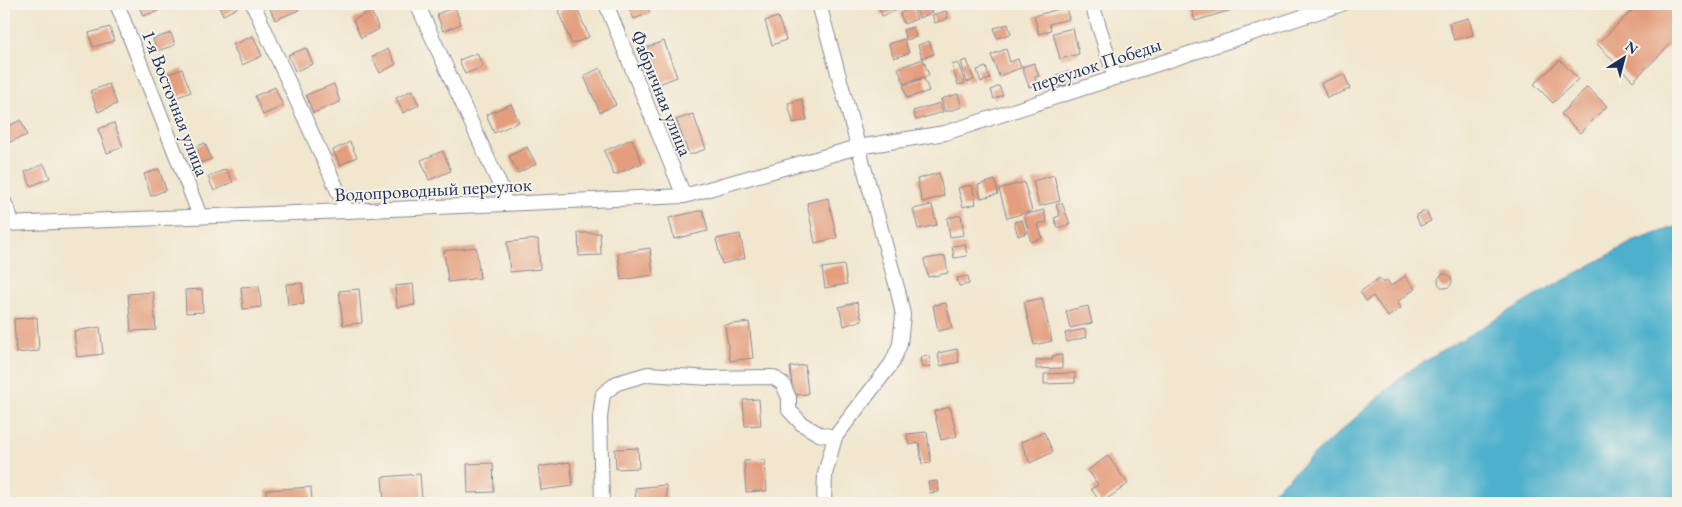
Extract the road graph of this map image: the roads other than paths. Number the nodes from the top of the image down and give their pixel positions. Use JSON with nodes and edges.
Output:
{"nodes":[{"id":1,"x":117,"y":4,"type":"edge"},
{"id":2,"x":253,"y":4,"type":"edge"},
{"id":3,"x":417,"y":4,"type":"edge"},
{"id":4,"x":606,"y":4,"type":"edge"},
{"id":5,"x":819,"y":4,"type":"edge"},
{"id":6,"x":1092,"y":4,"type":"edge"},
{"id":7,"x":1342,"y":4,"type":"edge"},
{"id":8,"x":1115,"y":78,"type":"junction"},
{"id":9,"x":858,"y":147,"type":"junction"},
{"id":10,"x":684,"y":196,"type":"junction"},
{"id":11,"x":503,"y":198,"type":"junction"},
{"id":12,"x":4,"y":202,"type":"edge"},
{"id":13,"x":346,"y":212,"type":"junction"},
{"id":14,"x":200,"y":216,"type":"junction"},
{"id":15,"x":8,"y":224,"type":"edge"},
{"id":16,"x":835,"y":438,"type":"junction"},
{"id":17,"x":602,"y":503,"type":"edge"},
{"id":18,"x":824,"y":503,"type":"edge"}],
"edges":[{"from":1,"to":14,"type":"street","name":"1-я Восточная улица"},
{"from":2,"to":13,"type":"street"},
{"from":3,"to":11,"type":"street"},
{"from":4,"to":10,"type":"street","name":"Фабричная улица"},
{"from":5,"to":9,"type":"street"},
{"from":6,"to":8,"type":"street"},
{"from":7,"to":8,"type":"street","name":"переулок Победы"},
{"from":8,"to":9,"type":"street","name":"переулок Победы"},
{"from":9,"to":10,"type":"street","name":"Водопроводный переулок"},
{"from":9,"to":16,"type":"street"},
{"from":10,"to":11,"type":"street","name":"Водопроводный переулок"},
{"from":11,"to":13,"type":"street","name":"Водопроводный переулок"},
{"from":12,"to":15,"type":"street"},
{"from":13,"to":14,"type":"street","name":"Водопроводный переулок"},
{"from":14,"to":15,"type":"street","name":"Водопроводный переулок"},
{"from":16,"to":17,"type":"street"},
{"from":16,"to":18,"type":"street"}]}
